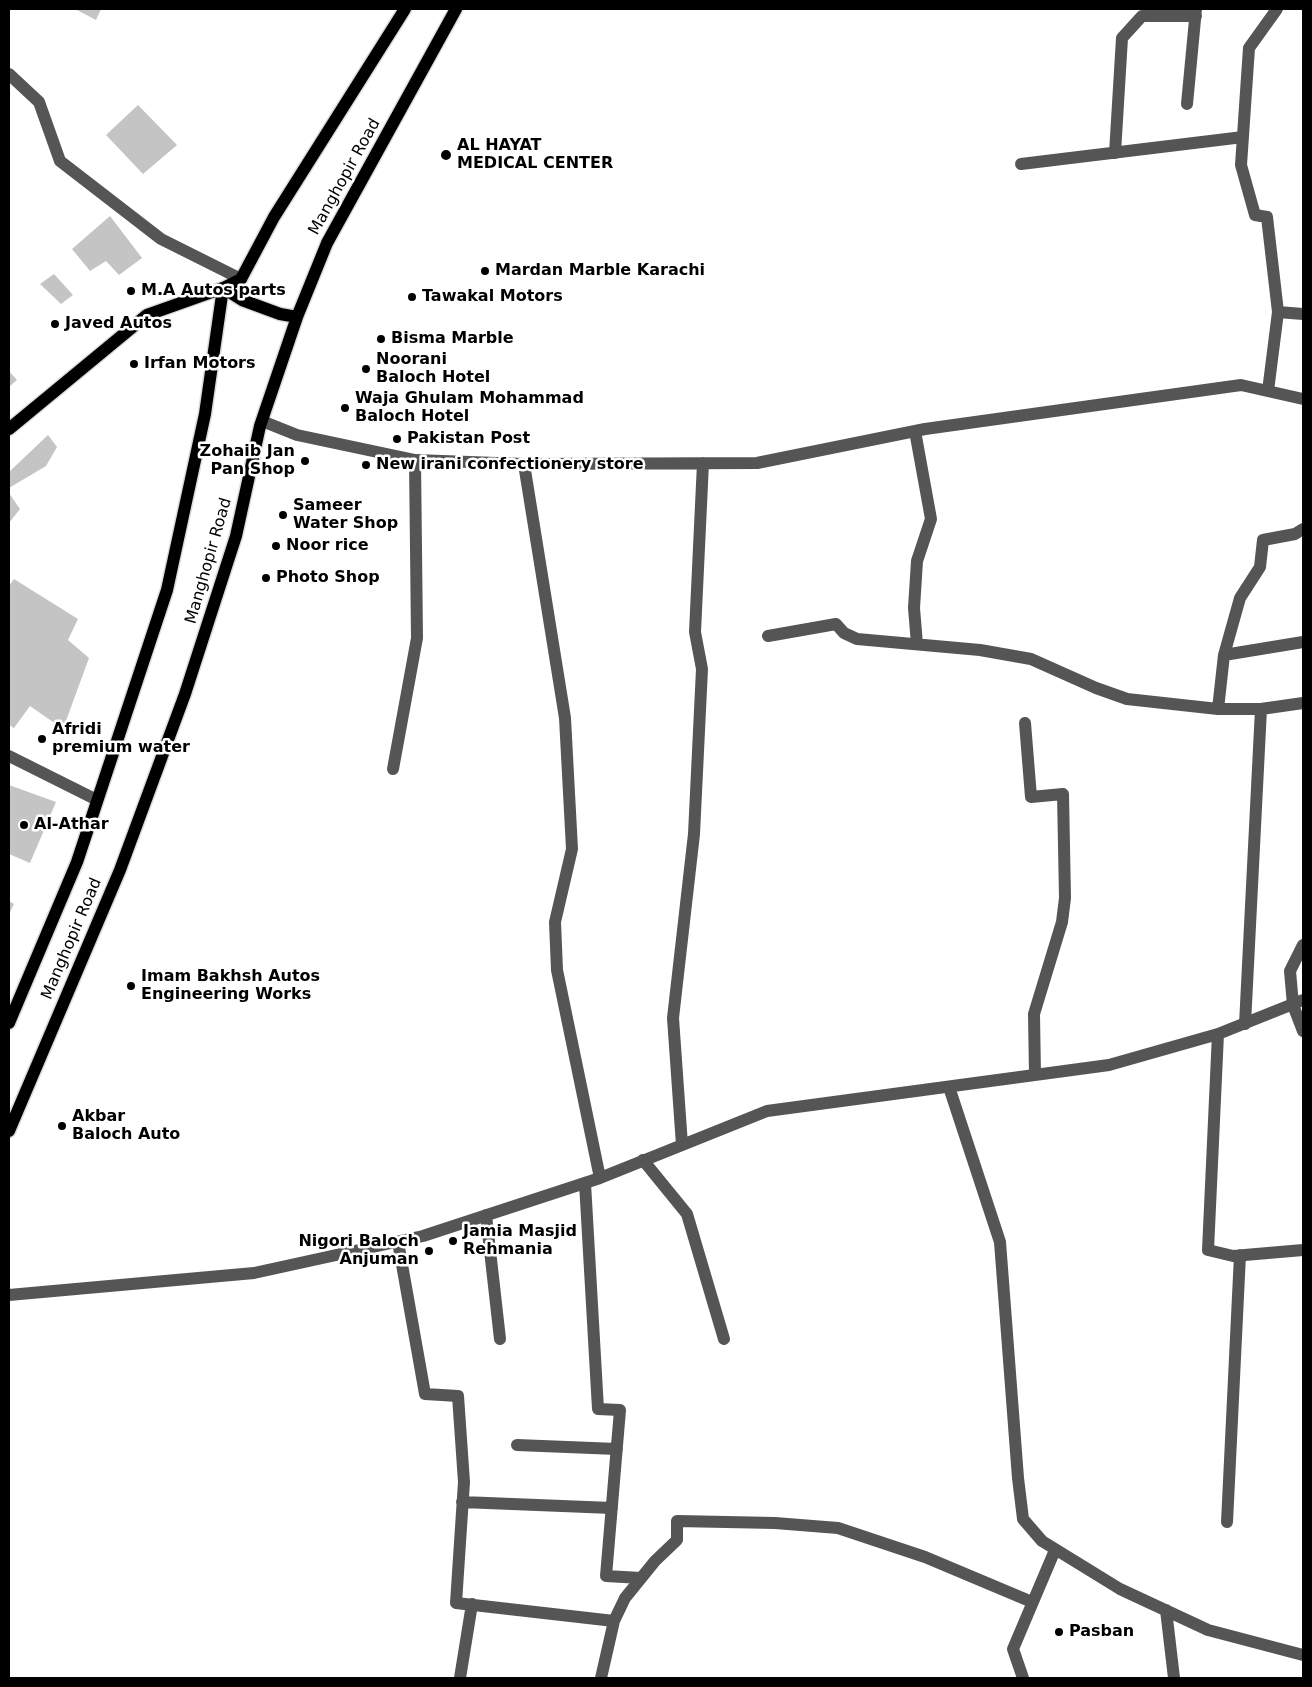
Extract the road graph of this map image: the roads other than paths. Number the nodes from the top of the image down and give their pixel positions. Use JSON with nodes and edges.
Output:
{"nodes":[{"id":1,"x":405,"y":9,"type":"edge"},
{"id":2,"x":456,"y":9,"type":"edge"},
{"id":3,"x":1276,"y":9,"type":"edge"},
{"id":4,"x":1196,"y":12,"type":"edge"},
{"id":5,"x":9,"y":74,"type":"edge"},
{"id":6,"x":1188,"y":104,"type":"dead end"},
{"id":7,"x":1243,"y":138,"type":"junction"},
{"id":8,"x":1116,"y":153,"type":"junction"},
{"id":9,"x":1021,"y":164,"type":"dead end"},
{"id":10,"x":241,"y":279,"type":"junction"},
{"id":11,"x":223,"y":288,"type":"junction"},
{"id":12,"x":1278,"y":312,"type":"junction"},
{"id":13,"x":1303,"y":314,"type":"edge"},
{"id":14,"x":297,"y":317,"type":"junction"},
{"id":15,"x":1268,"y":391,"type":"junction"},
{"id":16,"x":1303,"y":399,"type":"edge"},
{"id":17,"x":262,"y":421,"type":"junction"},
{"id":18,"x":9,"y":429,"type":"edge"},
{"id":19,"x":915,"y":431,"type":"junction"},
{"id":20,"x":415,"y":460,"type":"junction"},
{"id":21,"x":703,"y":463,"type":"junction"},
{"id":22,"x":524,"y":464,"type":"junction"},
{"id":23,"x":1303,"y":529,"type":"edge"},
{"id":24,"x":768,"y":636,"type":"dead end"},
{"id":25,"x":1303,"y":642,"type":"edge"},
{"id":26,"x":917,"y":644,"type":"junction"},
{"id":27,"x":1224,"y":655,"type":"junction"},
{"id":28,"x":1303,"y":703,"type":"edge"},
{"id":29,"x":1218,"y":709,"type":"junction"},
{"id":30,"x":1261,"y":709,"type":"junction"},
{"id":31,"x":1025,"y":723,"type":"dead end"},
{"id":32,"x":9,"y":756,"type":"edge"},
{"id":33,"x":393,"y":769,"type":"dead end"},
{"id":34,"x":98,"y":800,"type":"junction"},
{"id":35,"x":1303,"y":945,"type":"edge"},
{"id":36,"x":1298,"y":1003,"type":"edge"},
{"id":37,"x":9,"y":1023,"type":"edge"},
{"id":38,"x":1245,"y":1024,"type":"junction"},
{"id":39,"x":1303,"y":1032,"type":"edge"},
{"id":40,"x":1218,"y":1034,"type":"junction"},
{"id":41,"x":1035,"y":1075,"type":"junction"},
{"id":42,"x":949,"y":1087,"type":"junction"},
{"id":43,"x":9,"y":1131,"type":"edge"},
{"id":44,"x":682,"y":1145,"type":"junction"},
{"id":45,"x":643,"y":1160,"type":"junction"},
{"id":46,"x":600,"y":1178,"type":"junction"},
{"id":47,"x":585,"y":1183,"type":"junction"},
{"id":48,"x":486,"y":1216,"type":"junction"},
{"id":49,"x":398,"y":1242,"type":"junction"},
{"id":50,"x":1303,"y":1250,"type":"edge"},
{"id":51,"x":1240,"y":1255,"type":"junction"},
{"id":52,"x":9,"y":1295,"type":"edge"},
{"id":53,"x":500,"y":1338,"type":"dead end"},
{"id":54,"x":724,"y":1339,"type":"dead end"},
{"id":55,"x":517,"y":1446,"type":"dead end"},
{"id":56,"x":617,"y":1449,"type":"junction"},
{"id":57,"x":462,"y":1502,"type":"junction"},
{"id":58,"x":612,"y":1508,"type":"junction"},
{"id":59,"x":1227,"y":1522,"type":"dead end"},
{"id":60,"x":1055,"y":1550,"type":"junction"},
{"id":61,"x":641,"y":1578,"type":"junction"},
{"id":62,"x":1032,"y":1602,"type":"junction"},
{"id":63,"x":472,"y":1604,"type":"junction"},
{"id":64,"x":1166,"y":1610,"type":"junction"},
{"id":65,"x":614,"y":1621,"type":"junction"},
{"id":66,"x":1303,"y":1656,"type":"edge"},
{"id":67,"x":460,"y":1678,"type":"edge"},
{"id":68,"x":601,"y":1678,"type":"edge"},
{"id":69,"x":1023,"y":1678,"type":"edge"},
{"id":70,"x":1174,"y":1678,"type":"edge"}],
"edges":[{"from":1,"to":10,"type":"main road"},
{"from":2,"to":14,"type":"main road","name":"Manghopir Road"},
{"from":3,"to":7,"type":"street"},
{"from":4,"to":6,"type":"street"},
{"from":4,"to":8,"type":"street"},
{"from":5,"to":10,"type":"street"},
{"from":7,"to":8,"type":"street"},
{"from":7,"to":12,"type":"street"},
{"from":8,"to":9,"type":"street"},
{"from":10,"to":11,"type":"main road"},
{"from":11,"to":14,"type":"main road"},
{"from":11,"to":18,"type":"main road"},
{"from":11,"to":34,"type":"main road","name":"Manghopir Road"},
{"from":12,"to":13,"type":"street"},
{"from":12,"to":15,"type":"street"},
{"from":14,"to":17,"type":"main road","name":"Manghopir Road"},
{"from":15,"to":16,"type":"street"},
{"from":15,"to":19,"type":"street"},
{"from":17,"to":20,"type":"street"},
{"from":17,"to":43,"type":"main road","name":"Manghopir Road"},
{"from":19,"to":21,"type":"street"},
{"from":19,"to":26,"type":"street"},
{"from":20,"to":22,"type":"street"},
{"from":20,"to":33,"type":"street"},
{"from":21,"to":22,"type":"street"},
{"from":21,"to":44,"type":"street"},
{"from":22,"to":46,"type":"street"},
{"from":23,"to":27,"type":"street"},
{"from":24,"to":26,"type":"street"},
{"from":25,"to":27,"type":"street"},
{"from":26,"to":29,"type":"street"},
{"from":27,"to":29,"type":"street"},
{"from":28,"to":30,"type":"street"},
{"from":29,"to":30,"type":"street"},
{"from":30,"to":38,"type":"street"},
{"from":31,"to":41,"type":"street"},
{"from":32,"to":34,"type":"street"},
{"from":34,"to":37,"type":"main road","name":"Manghopir Road"},
{"from":35,"to":36,"type":"street"},
{"from":36,"to":38,"type":"street"},
{"from":36,"to":39,"type":"street"},
{"from":38,"to":40,"type":"street"},
{"from":40,"to":41,"type":"street"},
{"from":40,"to":51,"type":"street"},
{"from":41,"to":42,"type":"street"},
{"from":42,"to":44,"type":"street"},
{"from":42,"to":60,"type":"street"},
{"from":44,"to":45,"type":"street"},
{"from":45,"to":46,"type":"street"},
{"from":45,"to":54,"type":"street"},
{"from":46,"to":47,"type":"street"},
{"from":47,"to":48,"type":"street"},
{"from":47,"to":56,"type":"street"},
{"from":48,"to":49,"type":"street"},
{"from":48,"to":53,"type":"street"},
{"from":49,"to":52,"type":"street"},
{"from":49,"to":57,"type":"street"},
{"from":50,"to":51,"type":"street"},
{"from":51,"to":59,"type":"street"},
{"from":55,"to":56,"type":"street"},
{"from":56,"to":58,"type":"street"},
{"from":57,"to":58,"type":"street"},
{"from":57,"to":63,"type":"street"},
{"from":58,"to":61,"type":"street"},
{"from":60,"to":62,"type":"street"},
{"from":60,"to":64,"type":"street"},
{"from":61,"to":62,"type":"street"},
{"from":61,"to":65,"type":"street"},
{"from":62,"to":69,"type":"street"},
{"from":63,"to":65,"type":"street"},
{"from":63,"to":67,"type":"street"},
{"from":64,"to":66,"type":"street"},
{"from":64,"to":70,"type":"street"},
{"from":65,"to":68,"type":"street"}]}
